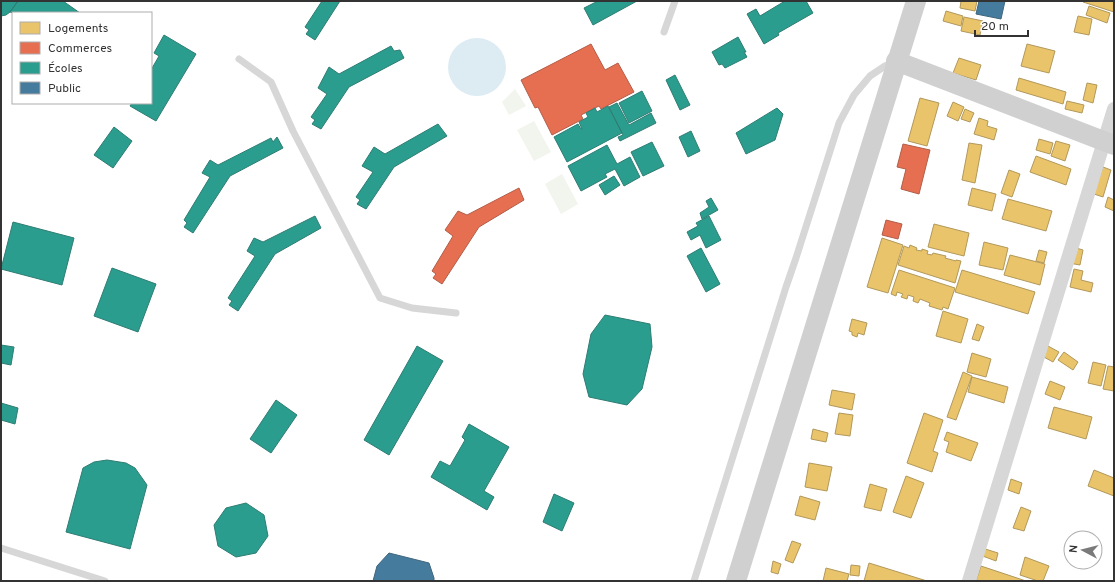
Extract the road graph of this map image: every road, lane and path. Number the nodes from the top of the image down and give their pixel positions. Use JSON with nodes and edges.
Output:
{"nodes":[{"id":1,"x":676,"y":1,"type":"edge"},
{"id":2,"x":916,"y":1,"type":"edge"},
{"id":3,"x":664,"y":32,"type":"dead end"},
{"id":4,"x":239,"y":59,"type":"dead end"},
{"id":5,"x":896,"y":61,"type":"junction"},
{"id":6,"x":1114,"y":109,"type":"edge"},
{"id":7,"x":1109,"y":143,"type":"edge"},
{"id":8,"x":456,"y":313,"type":"dead end"},
{"id":9,"x":1,"y":548,"type":"edge"},
{"id":10,"x":105,"y":581,"type":"edge"},
{"id":11,"x":694,"y":581,"type":"edge"},
{"id":12,"x":736,"y":581,"type":"edge"},
{"id":13,"x":969,"y":581,"type":"edge"}],
"edges":[{"from":1,"to":3,"type":"lane"},
{"from":2,"to":5,"type":"street"},
{"from":4,"to":8,"type":"lane"},
{"from":5,"to":7,"type":"street"},
{"from":5,"to":11,"type":"lane"},
{"from":5,"to":12,"type":"street"},
{"from":6,"to":7,"type":"street"},
{"from":7,"to":13,"type":"street"},
{"from":9,"to":10,"type":"lane"}]}
